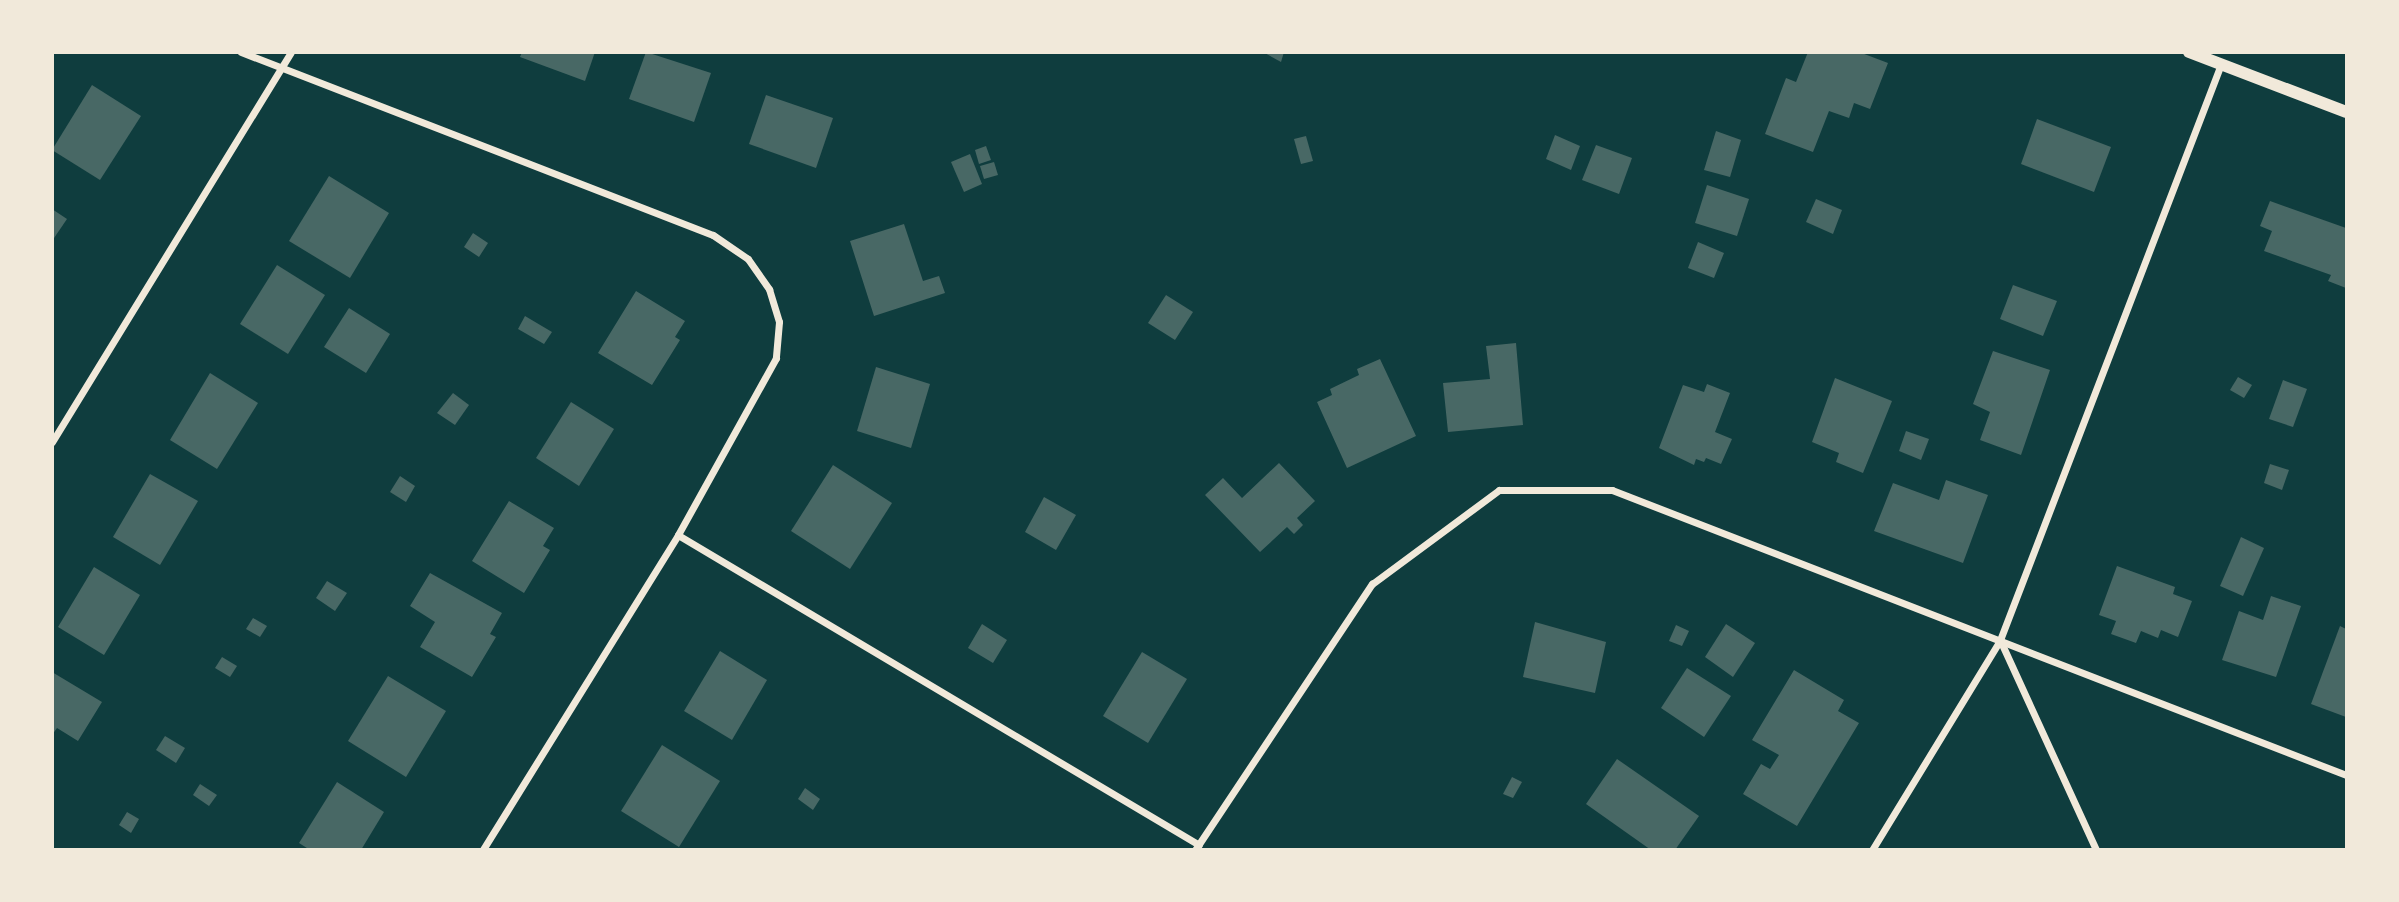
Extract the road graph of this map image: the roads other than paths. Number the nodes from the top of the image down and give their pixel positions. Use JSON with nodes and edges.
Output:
{"nodes":[{"id":1,"x":241,"y":52,"type":"edge"},
{"id":2,"x":291,"y":52,"type":"edge"},
{"id":3,"x":2189,"y":52,"type":"edge"},
{"id":4,"x":2221,"y":64,"type":"junction"},
{"id":5,"x":282,"y":69,"type":"junction"},
{"id":6,"x":2347,"y":112,"type":"edge"},
{"id":7,"x":52,"y":442,"type":"edge"},
{"id":8,"x":678,"y":534,"type":"junction"},
{"id":9,"x":2000,"y":640,"type":"junction"},
{"id":10,"x":2347,"y":775,"type":"edge"},
{"id":11,"x":1197,"y":847,"type":"edge"},
{"id":12,"x":483,"y":849,"type":"edge"},
{"id":13,"x":1872,"y":849,"type":"edge"},
{"id":14,"x":2096,"y":849,"type":"edge"}],
"edges":[{"from":1,"to":5,"type":"street"},
{"from":2,"to":5,"type":"street"},
{"from":3,"to":4,"type":"street"},
{"from":4,"to":6,"type":"street"},
{"from":4,"to":9,"type":"street"},
{"from":5,"to":7,"type":"street"},
{"from":5,"to":8,"type":"street"},
{"from":8,"to":11,"type":"street"},
{"from":8,"to":12,"type":"street"},
{"from":9,"to":10,"type":"street"},
{"from":9,"to":11,"type":"street"},
{"from":9,"to":13,"type":"street"},
{"from":9,"to":14,"type":"street"}]}
